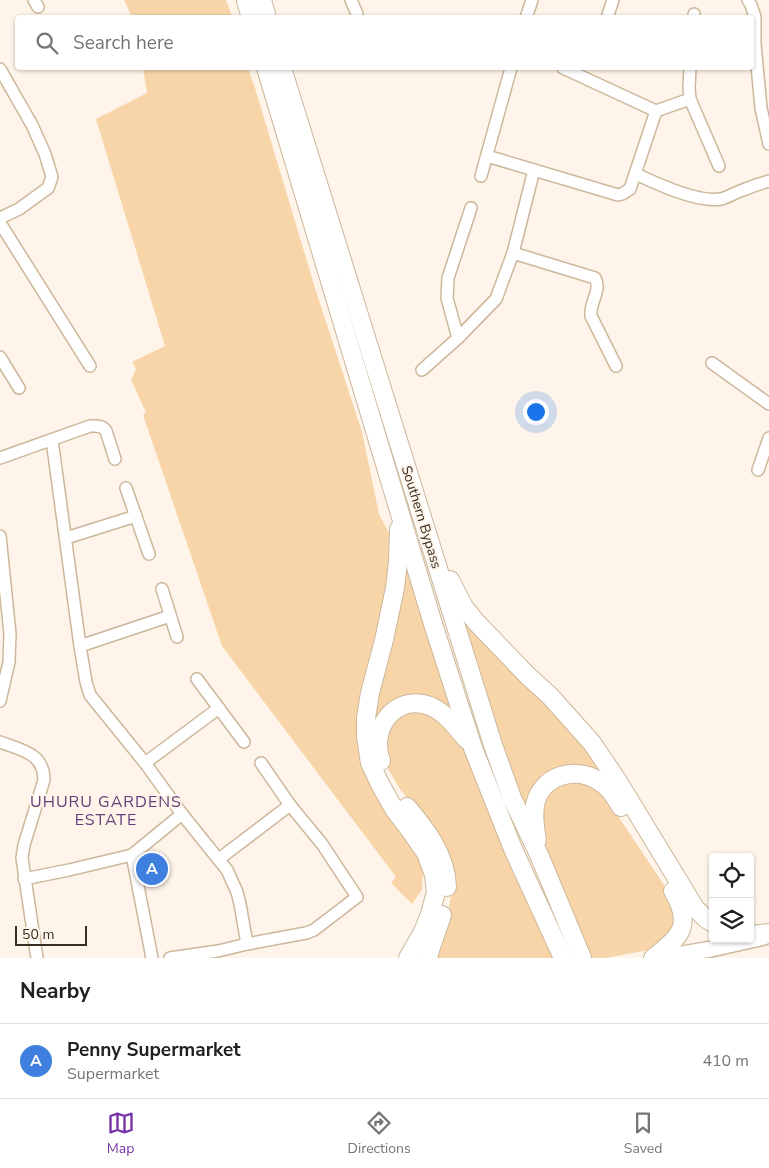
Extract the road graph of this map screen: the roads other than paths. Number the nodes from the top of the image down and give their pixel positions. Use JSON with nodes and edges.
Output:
{"nodes":[{"id":1,"x":246,"y":0,"type":"edge"},
{"id":2,"x":262,"y":0,"type":"edge"},
{"id":3,"x":351,"y":0,"type":"edge"},
{"id":4,"x":532,"y":0,"type":"edge"},
{"id":5,"x":614,"y":0,"type":"edge"},
{"id":6,"x":748,"y":0,"type":"edge"},
{"id":7,"x":357,"y":14,"type":"dead end"},
{"id":8,"x":250,"y":15,"type":"edge"},
{"id":9,"x":266,"y":15,"type":"edge"},
{"id":10,"x":527,"y":15,"type":"edge"},
{"id":11,"x":609,"y":15,"type":"edge"},
{"id":12,"x":754,"y":15,"type":"edge"},
{"id":13,"x":754,"y":17,"type":"edge"},
{"id":14,"x":0,"y":69,"type":"edge"},
{"id":15,"x":267,"y":70,"type":"edge"},
{"id":16,"x":283,"y":70,"type":"edge"},
{"id":17,"x":510,"y":70,"type":"edge"},
{"id":18,"x":573,"y":70,"type":"edge"},
{"id":19,"x":690,"y":70,"type":"edge"},
{"id":20,"x":589,"y":73,"type":"edge"},
{"id":21,"x":690,"y":99,"type":"junction"},
{"id":22,"x":656,"y":110,"type":"junction"},
{"id":23,"x":769,"y":144,"type":"edge"},
{"id":24,"x":487,"y":156,"type":"junction"},
{"id":25,"x":718,"y":166,"type":"dead end"},
{"id":26,"x":534,"y":170,"type":"junction"},
{"id":27,"x":636,"y":174,"type":"junction"},
{"id":28,"x":481,"y":176,"type":"dead end"},
{"id":29,"x":769,"y":180,"type":"edge"},
{"id":30,"x":471,"y":208,"type":"dead end"},
{"id":31,"x":0,"y":218,"type":"edge"},
{"id":32,"x":0,"y":222,"type":"edge"},
{"id":33,"x":513,"y":253,"type":"junction"},
{"id":34,"x":458,"y":338,"type":"junction"},
{"id":35,"x":0,"y":357,"type":"edge"},
{"id":36,"x":712,"y":363,"type":"dead end"},
{"id":37,"x":90,"y":366,"type":"dead end"},
{"id":38,"x":616,"y":366,"type":"dead end"},
{"id":39,"x":422,"y":370,"type":"dead end"},
{"id":40,"x":19,"y":388,"type":"dead end"},
{"id":41,"x":769,"y":404,"type":"edge"},
{"id":42,"x":769,"y":438,"type":"edge"},
{"id":43,"x":52,"y":440,"type":"junction"},
{"id":44,"x":0,"y":458,"type":"edge"},
{"id":45,"x":115,"y":459,"type":"dead end"},
{"id":46,"x":758,"y":470,"type":"dead end"},
{"id":47,"x":126,"y":488,"type":"dead end"},
{"id":48,"x":416,"y":499,"type":"junction"},
{"id":49,"x":399,"y":511,"type":"junction"},
{"id":50,"x":136,"y":516,"type":"junction"},
{"id":51,"x":0,"y":536,"type":"edge"},
{"id":52,"x":66,"y":538,"type":"junction"},
{"id":53,"x":149,"y":554,"type":"dead end"},
{"id":54,"x":162,"y":589,"type":"dead end"},
{"id":55,"x":170,"y":616,"type":"junction"},
{"id":56,"x":177,"y":637,"type":"dead end"},
{"id":57,"x":80,"y":646,"type":"junction"},
{"id":58,"x":197,"y":679,"type":"dead end"},
{"id":59,"x":0,"y":701,"type":"edge"},
{"id":60,"x":219,"y":708,"type":"junction"},
{"id":61,"x":0,"y":742,"type":"edge"},
{"id":62,"x":244,"y":742,"type":"dead end"},
{"id":63,"x":473,"y":748,"type":"junction"},
{"id":64,"x":145,"y":763,"type":"junction"},
{"id":65,"x":261,"y":763,"type":"dead end"},
{"id":66,"x":290,"y":804,"type":"junction"},
{"id":67,"x":182,"y":814,"type":"junction"},
{"id":68,"x":132,"y":855,"type":"junction"},
{"id":69,"x":540,"y":856,"type":"junction"},
{"id":70,"x":219,"y":859,"type":"junction"},
{"id":71,"x":24,"y":878,"type":"junction"},
{"id":72,"x":709,"y":920,"type":"edge"},
{"id":73,"x":754,"y":935,"type":"edge"},
{"id":74,"x":769,"y":935,"type":"edge"},
{"id":75,"x":247,"y":944,"type":"junction"},
{"id":76,"x":36,"y":958,"type":"edge"},
{"id":77,"x":152,"y":958,"type":"edge"},
{"id":78,"x":170,"y":958,"type":"edge"},
{"id":79,"x":408,"y":958,"type":"edge"},
{"id":80,"x":428,"y":958,"type":"edge"},
{"id":81,"x":563,"y":958,"type":"edge"},
{"id":82,"x":582,"y":958,"type":"edge"},
{"id":83,"x":653,"y":958,"type":"edge"},
{"id":84,"x":660,"y":958,"type":"edge"}],
"edges":[{"from":1,"to":8,"type":"highway"},
{"from":2,"to":9,"type":"highway"},
{"from":3,"to":7,"type":"street"},
{"from":4,"to":10,"type":"street"},
{"from":5,"to":11,"type":"street"},
{"from":6,"to":12,"type":"street"},
{"from":13,"to":23,"type":"street"},
{"from":14,"to":31,"type":"street"},
{"from":15,"to":49,"type":"highway","name":"Southern Bypass"},
{"from":16,"to":48,"type":"highway","name":"Southern Bypass"},
{"from":17,"to":24,"type":"street"},
{"from":18,"to":20,"type":"street"},
{"from":19,"to":21,"type":"street"},
{"from":20,"to":22,"type":"street"},
{"from":21,"to":22,"type":"street"},
{"from":21,"to":25,"type":"street"},
{"from":22,"to":27,"type":"street"},
{"from":24,"to":26,"type":"street"},
{"from":24,"to":28,"type":"street"},
{"from":26,"to":27,"type":"street"},
{"from":26,"to":33,"type":"street"},
{"from":27,"to":29,"type":"street"},
{"from":30,"to":34,"type":"street"},
{"from":32,"to":37,"type":"street"},
{"from":33,"to":34,"type":"street"},
{"from":33,"to":38,"type":"street"},
{"from":34,"to":39,"type":"street"},
{"from":35,"to":40,"type":"street"},
{"from":36,"to":41,"type":"street"},
{"from":42,"to":46,"type":"street"},
{"from":43,"to":44,"type":"street"},
{"from":43,"to":45,"type":"street"},
{"from":43,"to":52,"type":"street"},
{"from":47,"to":50,"type":"street"},
{"from":48,"to":69,"type":"highway","name":"Southern Bypass"},
{"from":48,"to":72,"type":"highway"},
{"from":49,"to":63,"type":"highway","name":"Southern Bypass"},
{"from":49,"to":79,"type":"highway"},
{"from":50,"to":52,"type":"street"},
{"from":50,"to":53,"type":"street"},
{"from":51,"to":59,"type":"street"},
{"from":52,"to":57,"type":"street"},
{"from":54,"to":55,"type":"street"},
{"from":55,"to":56,"type":"street"},
{"from":55,"to":57,"type":"street"},
{"from":57,"to":64,"type":"street"},
{"from":58,"to":60,"type":"street"},
{"from":60,"to":62,"type":"street"},
{"from":60,"to":64,"type":"street"},
{"from":61,"to":71,"type":"street"},
{"from":63,"to":80,"type":"highway"},
{"from":63,"to":81,"type":"highway","name":"Southern Bypass"},
{"from":64,"to":67,"type":"street"},
{"from":65,"to":66,"type":"street"},
{"from":66,"to":70,"type":"street"},
{"from":66,"to":75,"type":"street"},
{"from":67,"to":68,"type":"street"},
{"from":67,"to":70,"type":"street"},
{"from":68,"to":71,"type":"street"},
{"from":68,"to":77,"type":"street"},
{"from":69,"to":82,"type":"highway","name":"Southern Bypass"},
{"from":69,"to":83,"type":"highway"},
{"from":70,"to":75,"type":"street"},
{"from":71,"to":76,"type":"street"},
{"from":73,"to":74,"type":"highway"},
{"from":74,"to":84,"type":"main road"},
{"from":75,"to":78,"type":"street"}]}
